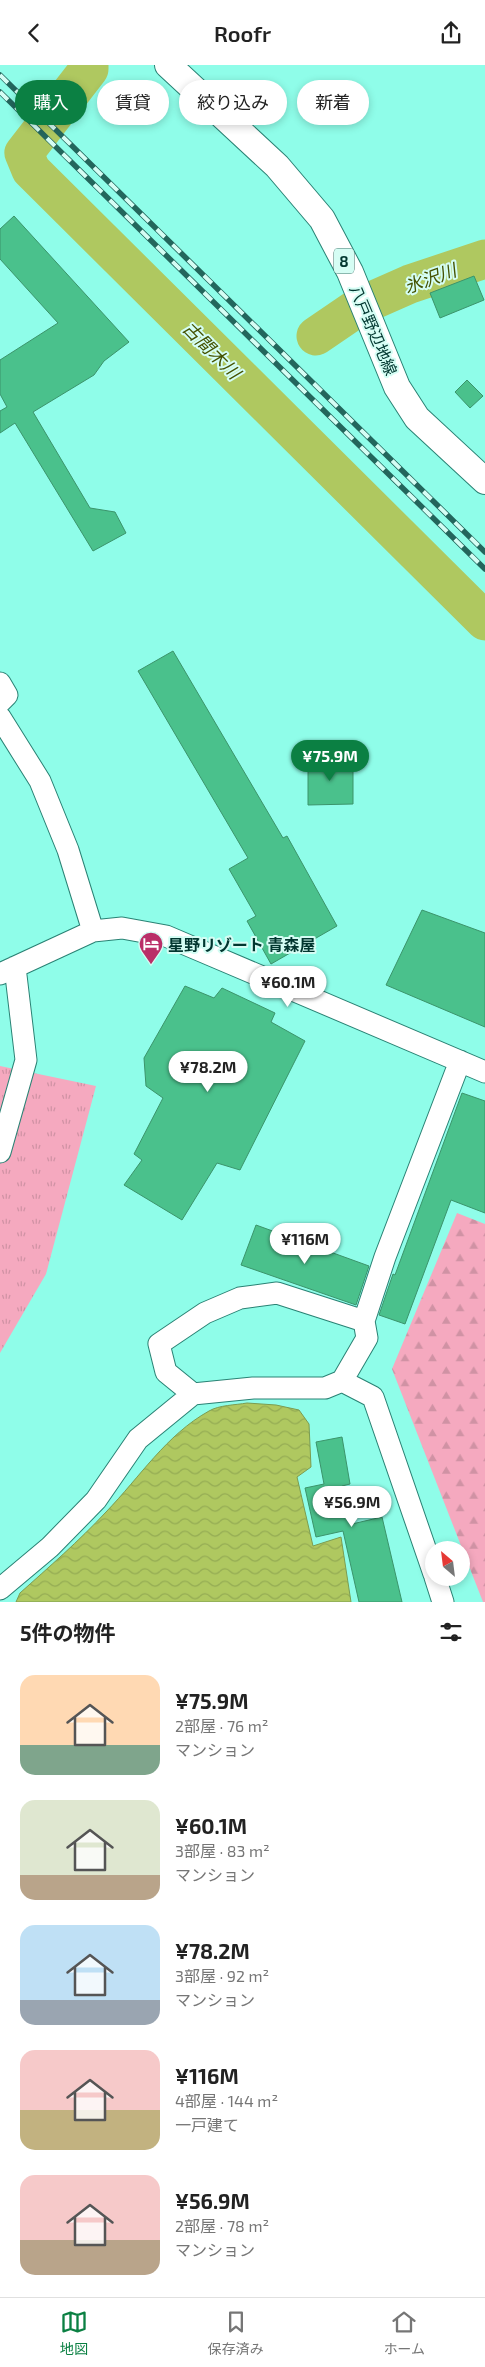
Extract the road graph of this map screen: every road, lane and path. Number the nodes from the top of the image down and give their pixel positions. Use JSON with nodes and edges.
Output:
{"nodes":[{"id":1,"x":168,"y":65,"type":"edge"},
{"id":2,"x":485,"y":481,"type":"edge"},
{"id":3,"x":0,"y":683,"type":"edge"},
{"id":4,"x":0,"y":702,"type":"edge"},
{"id":5,"x":0,"y":717,"type":"edge"},
{"id":6,"x":93,"y":931,"type":"junction"},
{"id":7,"x":8,"y":971,"type":"edge"},
{"id":8,"x":460,"y":1061,"type":"junction"},
{"id":9,"x":485,"y":1072,"type":"edge"},
{"id":10,"x":0,"y":1152,"type":"edge"},
{"id":11,"x":364,"y":1321,"type":"junction"},
{"id":12,"x":342,"y":1381,"type":"junction"},
{"id":13,"x":193,"y":1394,"type":"junction"},
{"id":14,"x":425,"y":1550,"type":"edge"},
{"id":15,"x":437,"y":1586,"type":"edge"},
{"id":16,"x":0,"y":1589,"type":"edge"},
{"id":17,"x":443,"y":1602,"type":"edge"}],
"edges":[{"from":1,"to":2,"type":"main road","name":"八戸野辺地線","number":"8"},
{"from":3,"to":4,"type":"street"},
{"from":5,"to":6,"type":"street"},
{"from":6,"to":7,"type":"street"},
{"from":6,"to":8,"type":"street"},
{"from":7,"to":10,"type":"street"},
{"from":8,"to":9,"type":"street"},
{"from":8,"to":11,"type":"street"},
{"from":11,"to":12,"type":"street"},
{"from":11,"to":13,"type":"street"},
{"from":12,"to":13,"type":"street"},
{"from":12,"to":14,"type":"street"},
{"from":13,"to":16,"type":"street"},
{"from":15,"to":17,"type":"street"}]}
